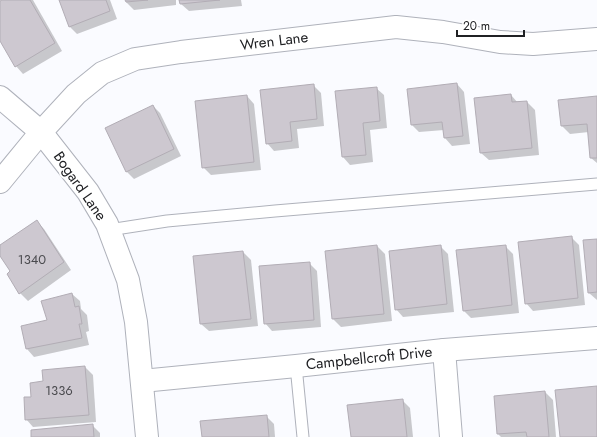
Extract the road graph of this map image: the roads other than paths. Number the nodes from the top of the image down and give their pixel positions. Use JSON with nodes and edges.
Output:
{"nodes":[{"id":1,"x":597,"y":39,"type":"edge"},
{"id":2,"x":0,"y":97,"type":"edge"},
{"id":3,"x":41,"y":132,"type":"junction"},
{"id":4,"x":0,"y":182,"type":"edge"},
{"id":5,"x":597,"y":184,"type":"edge"},
{"id":6,"x":109,"y":230,"type":"junction"},
{"id":7,"x":597,"y":338,"type":"edge"},
{"id":8,"x":444,"y":350,"type":"junction"},
{"id":9,"x":296,"y":366,"type":"junction"},
{"id":10,"x":142,"y":381,"type":"junction"},
{"id":11,"x":147,"y":437,"type":"edge"},
{"id":12,"x":303,"y":437,"type":"edge"},
{"id":13,"x":451,"y":437,"type":"edge"}],
"edges":[{"from":1,"to":3,"type":"street","name":"Wren Lane"},
{"from":2,"to":3,"type":"street","name":"Bogard Lane"},
{"from":3,"to":4,"type":"street","name":"Wren Lane"},
{"from":3,"to":6,"type":"street","name":"Bogard Lane"},
{"from":5,"to":6,"type":"lane"},
{"from":6,"to":10,"type":"street","name":"Bogard Lane"},
{"from":7,"to":8,"type":"street","name":"Campbellcroft Drive"},
{"from":8,"to":9,"type":"street","name":"Campbellcroft Drive"},
{"from":8,"to":13,"type":"street"},
{"from":9,"to":10,"type":"street","name":"Campbellcroft Drive"},
{"from":9,"to":12,"type":"lane"},
{"from":10,"to":11,"type":"street","name":"Bogard Lane"}]}
